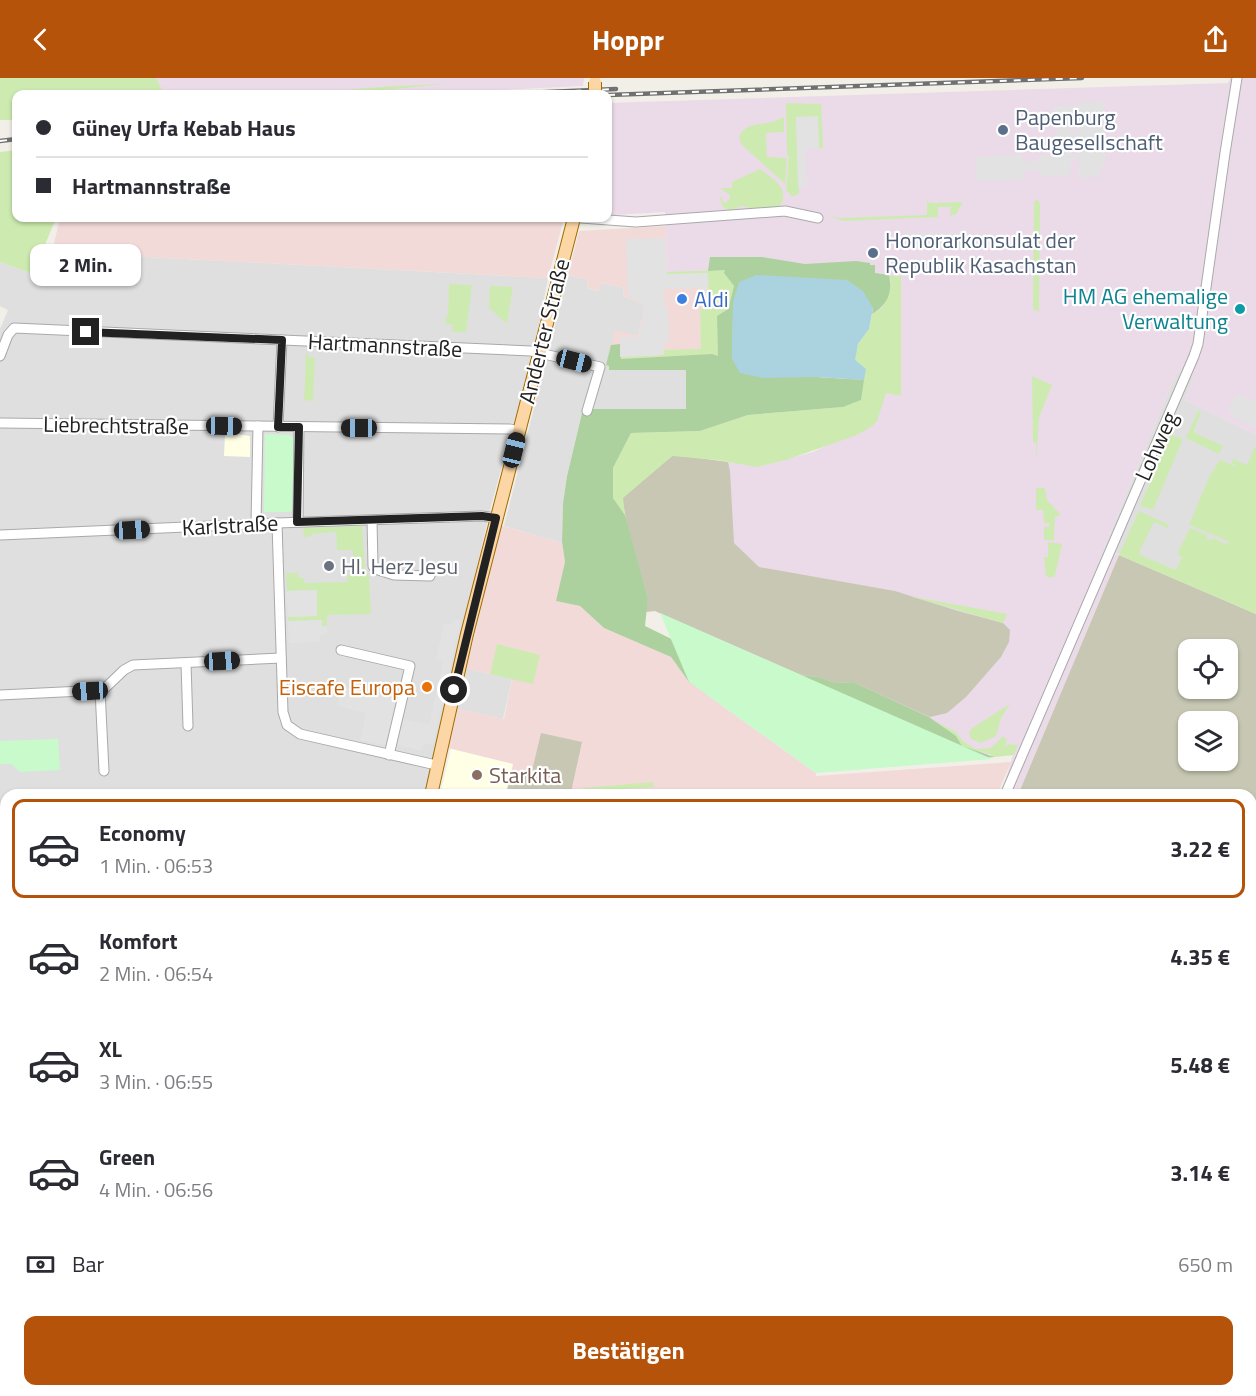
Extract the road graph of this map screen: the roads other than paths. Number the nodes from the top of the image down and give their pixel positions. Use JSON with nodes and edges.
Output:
{"nodes":[{"id":1,"x":1237,"y":78,"type":"edge"},
{"id":2,"x":818,"y":218,"type":"dead end"},
{"id":3,"x":612,"y":220,"type":"edge"},
{"id":4,"x":573,"y":222,"type":"edge"},
{"id":5,"x":282,"y":340,"type":"junction"},
{"id":6,"x":538,"y":353,"type":"junction"},
{"id":7,"x":0,"y":356,"type":"edge"},
{"id":8,"x":587,"y":411,"type":"dead end"},
{"id":9,"x":0,"y":423,"type":"edge"},
{"id":10,"x":258,"y":426,"type":"junction"},
{"id":11,"x":278,"y":427,"type":"junction"},
{"id":12,"x":299,"y":427,"type":"junction"},
{"id":13,"x":519,"y":431,"type":"junction"},
{"id":14,"x":496,"y":518,"type":"junction"},
{"id":15,"x":372,"y":520,"type":"junction"},
{"id":16,"x":297,"y":522,"type":"junction"},
{"id":17,"x":277,"y":523,"type":"junction"},
{"id":18,"x":256,"y":524,"type":"junction"},
{"id":19,"x":0,"y":535,"type":"edge"},
{"id":20,"x":430,"y":576,"type":"dead end"},
{"id":21,"x":341,"y":650,"type":"dead end"},
{"id":22,"x":281,"y":658,"type":"junction"},
{"id":23,"x":186,"y":663,"type":"junction"},
{"id":24,"x":100,"y":690,"type":"junction"},
{"id":25,"x":0,"y":695,"type":"edge"},
{"id":26,"x":188,"y":726,"type":"dead end"},
{"id":27,"x":389,"y":755,"type":"junction"},
{"id":28,"x":436,"y":765,"type":"junction"},
{"id":29,"x":104,"y":771,"type":"dead end"},
{"id":30,"x":432,"y":789,"type":"edge"},
{"id":31,"x":1008,"y":789,"type":"edge"}],
"edges":[{"from":1,"to":31,"type":"street","name":"Lohweg"},
{"from":2,"to":3,"type":"street"},
{"from":4,"to":6,"type":"main road","name":"Anderter Straße"},
{"from":5,"to":6,"type":"street","name":"Hartmannstraße"},
{"from":5,"to":7,"type":"street","name":"Hartmannstraße"},
{"from":5,"to":11,"type":"street"},
{"from":6,"to":8,"type":"street","name":"Hartmannstraße"},
{"from":6,"to":13,"type":"main road","name":"Anderter Straße"},
{"from":9,"to":10,"type":"street","name":"Liebrechtstraße"},
{"from":10,"to":11,"type":"street","name":"Liebrechtstraße"},
{"from":10,"to":18,"type":"street"},
{"from":11,"to":12,"type":"street","name":"Liebrechtstraße"},
{"from":12,"to":13,"type":"street","name":"Liebrechtstraße"},
{"from":12,"to":16,"type":"street"},
{"from":13,"to":14,"type":"main road","name":"Anderter Straße"},
{"from":14,"to":15,"type":"street","name":"Karlstraße"},
{"from":14,"to":28,"type":"main road","name":"Anderter Straße"},
{"from":15,"to":16,"type":"street","name":"Karlstraße"},
{"from":15,"to":20,"type":"street"},
{"from":16,"to":17,"type":"street","name":"Karlstraße"},
{"from":17,"to":18,"type":"street","name":"Karlstraße"},
{"from":17,"to":22,"type":"street"},
{"from":18,"to":19,"type":"street","name":"Karlstraße"},
{"from":21,"to":27,"type":"street"},
{"from":22,"to":23,"type":"street"},
{"from":22,"to":27,"type":"street"},
{"from":23,"to":24,"type":"street"},
{"from":23,"to":26,"type":"street"},
{"from":24,"to":25,"type":"street"},
{"from":24,"to":29,"type":"street"},
{"from":27,"to":28,"type":"street"},
{"from":28,"to":30,"type":"main road","name":"Anderter Straße"}]}
